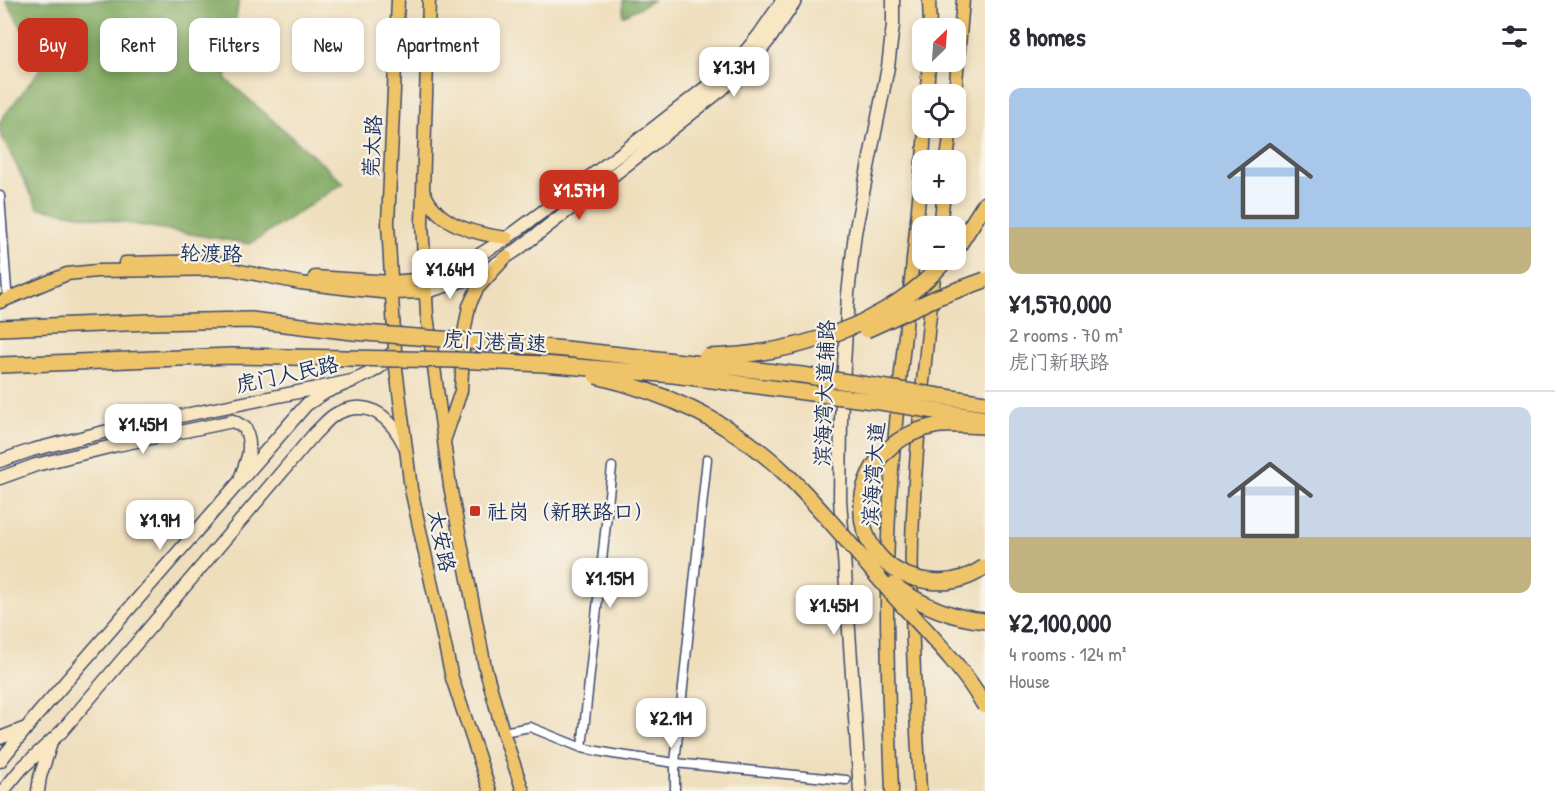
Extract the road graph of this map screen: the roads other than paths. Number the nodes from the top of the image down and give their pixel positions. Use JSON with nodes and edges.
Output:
{"nodes":[{"id":1,"x":398,"y":0,"type":"edge"},
{"id":2,"x":429,"y":0,"type":"edge"},
{"id":3,"x":783,"y":0,"type":"edge"},
{"id":4,"x":796,"y":0,"type":"edge"},
{"id":5,"x":893,"y":0,"type":"edge"},
{"id":6,"x":929,"y":0,"type":"edge"},
{"id":7,"x":963,"y":0,"type":"edge"},
{"id":8,"x":930,"y":18,"type":"edge"},
{"id":9,"x":956,"y":84,"type":"edge"},
{"id":10,"x":423,"y":190,"type":"junction"},
{"id":11,"x":0,"y":196,"type":"edge"},
{"id":12,"x":918,"y":204,"type":"edge"},
{"id":13,"x":985,"y":204,"type":"edge"},
{"id":14,"x":966,"y":233,"type":"edge"},
{"id":15,"x":507,"y":238,"type":"junction"},
{"id":16,"x":506,"y":257,"type":"junction"},
{"id":17,"x":935,"y":270,"type":"edge"},
{"id":18,"x":936,"y":270,"type":"edge"},
{"id":19,"x":425,"y":279,"type":"junction"},
{"id":20,"x":985,"y":280,"type":"edge"},
{"id":21,"x":392,"y":288,"type":"junction"},
{"id":22,"x":426,"y":292,"type":"junction"},
{"id":23,"x":2,"y":296,"type":"edge"},
{"id":24,"x":0,"y":328,"type":"edge"},
{"id":25,"x":395,"y":348,"type":"junction"},
{"id":26,"x":761,"y":353,"type":"junction"},
{"id":27,"x":650,"y":358,"type":"junction"},
{"id":28,"x":543,"y":364,"type":"junction"},
{"id":29,"x":0,"y":365,"type":"edge"},
{"id":30,"x":352,"y":381,"type":"junction"},
{"id":31,"x":985,"y":403,"type":"edge"},
{"id":32,"x":985,"y":419,"type":"edge"},
{"id":33,"x":985,"y":426,"type":"edge"},
{"id":34,"x":444,"y":445,"type":"junction"},
{"id":35,"x":406,"y":448,"type":"junction"},
{"id":36,"x":708,"y":459,"type":"dead end"},
{"id":37,"x":0,"y":461,"type":"edge"},
{"id":38,"x":612,"y":466,"type":"dead end"},
{"id":39,"x":0,"y":478,"type":"edge"},
{"id":40,"x":231,"y":492,"type":"junction"},
{"id":41,"x":863,"y":561,"type":"junction"},
{"id":42,"x":985,"y":567,"type":"edge"},
{"id":43,"x":985,"y":621,"type":"edge"},
{"id":44,"x":985,"y":706,"type":"edge"},
{"id":45,"x":27,"y":727,"type":"junction"},
{"id":46,"x":502,"y":732,"type":"junction"},
{"id":47,"x":0,"y":738,"type":"edge"},
{"id":48,"x":51,"y":744,"type":"junction"},
{"id":49,"x":582,"y":748,"type":"junction"},
{"id":50,"x":0,"y":761,"type":"edge"},
{"id":51,"x":675,"y":763,"type":"junction"},
{"id":52,"x":846,"y":780,"type":"dead end"},
{"id":53,"x":3,"y":791,"type":"edge"},
{"id":54,"x":38,"y":791,"type":"edge"},
{"id":55,"x":490,"y":791,"type":"edge"},
{"id":56,"x":523,"y":791,"type":"edge"},
{"id":57,"x":675,"y":791,"type":"edge"},
{"id":58,"x":860,"y":791,"type":"edge"},
{"id":59,"x":892,"y":791,"type":"edge"},
{"id":60,"x":920,"y":791,"type":"edge"}],
"edges":[{"from":1,"to":21,"type":"main road","name":"莞太路"},
{"from":2,"to":10,"type":"main road"},
{"from":3,"to":15,"type":"street"},
{"from":4,"to":16,"type":"street"},
{"from":5,"to":58,"type":"street","name":"滨海湾大道辅路"},
{"from":6,"to":8,"type":"main road"},
{"from":7,"to":9,"type":"main road"},
{"from":10,"to":15,"type":"main road"},
{"from":10,"to":19,"type":"main road","name":"太安路"},
{"from":11,"to":23,"type":"street"},
{"from":12,"to":59,"type":"main road","name":"滨海湾大道","bridge":true},
{"from":13,"to":14,"type":"highway"},
{"from":15,"to":19,"type":"street"},
{"from":16,"to":22,"type":"street"},
{"from":16,"to":34,"type":"main road"},
{"from":17,"to":60,"type":"main road","name":"滨海湾大道","bridge":true},
{"from":18,"to":26,"type":"highway","bridge":true},
{"from":19,"to":21,"type":"main road","name":"轮渡路"},
{"from":19,"to":22,"type":"main road","name":"太安路"},
{"from":20,"to":26,"type":"highway","bridge":true},
{"from":21,"to":22,"type":"main road","name":"轮渡路"},
{"from":21,"to":23,"type":"main road","name":"轮渡路"},
{"from":21,"to":25,"type":"main road","name":"太安路"},
{"from":22,"to":34,"type":"main road","name":"太安路"},
{"from":24,"to":27,"type":"highway","name":"虎门港高速","bridge":true},
{"from":25,"to":30,"type":"street","name":"虎门人民路"},
{"from":25,"to":35,"type":"main road","name":"太安路"},
{"from":26,"to":27,"type":"highway","bridge":true},
{"from":27,"to":31,"type":"highway","name":"虎门港高速","bridge":true},
{"from":28,"to":29,"type":"highway","name":"虎门港高速","bridge":true},
{"from":28,"to":32,"type":"highway","name":"虎门港高速","bridge":true},
{"from":28,"to":41,"type":"highway","bridge":true},
{"from":30,"to":37,"type":"street","name":"虎门人民路"},
{"from":30,"to":40,"type":"street"},
{"from":33,"to":42,"type":"highway","bridge":true},
{"from":34,"to":46,"type":"main road","name":"太安路"},
{"from":35,"to":48,"type":"street"},
{"from":35,"to":55,"type":"main road","name":"太安路"},
{"from":36,"to":51,"type":"street"},
{"from":38,"to":49,"type":"street"},
{"from":39,"to":40,"type":"street","name":"虎门人民路"},
{"from":40,"to":45,"type":"street"},
{"from":41,"to":43,"type":"highway","bridge":true},
{"from":41,"to":44,"type":"highway","bridge":true},
{"from":45,"to":47,"type":"street"},
{"from":45,"to":50,"type":"street"},
{"from":46,"to":49,"type":"street"},
{"from":46,"to":56,"type":"main road","name":"太安路"},
{"from":48,"to":53,"type":"street"},
{"from":48,"to":54,"type":"street"},
{"from":49,"to":51,"type":"street"},
{"from":51,"to":52,"type":"street"},
{"from":51,"to":57,"type":"street"}]}
